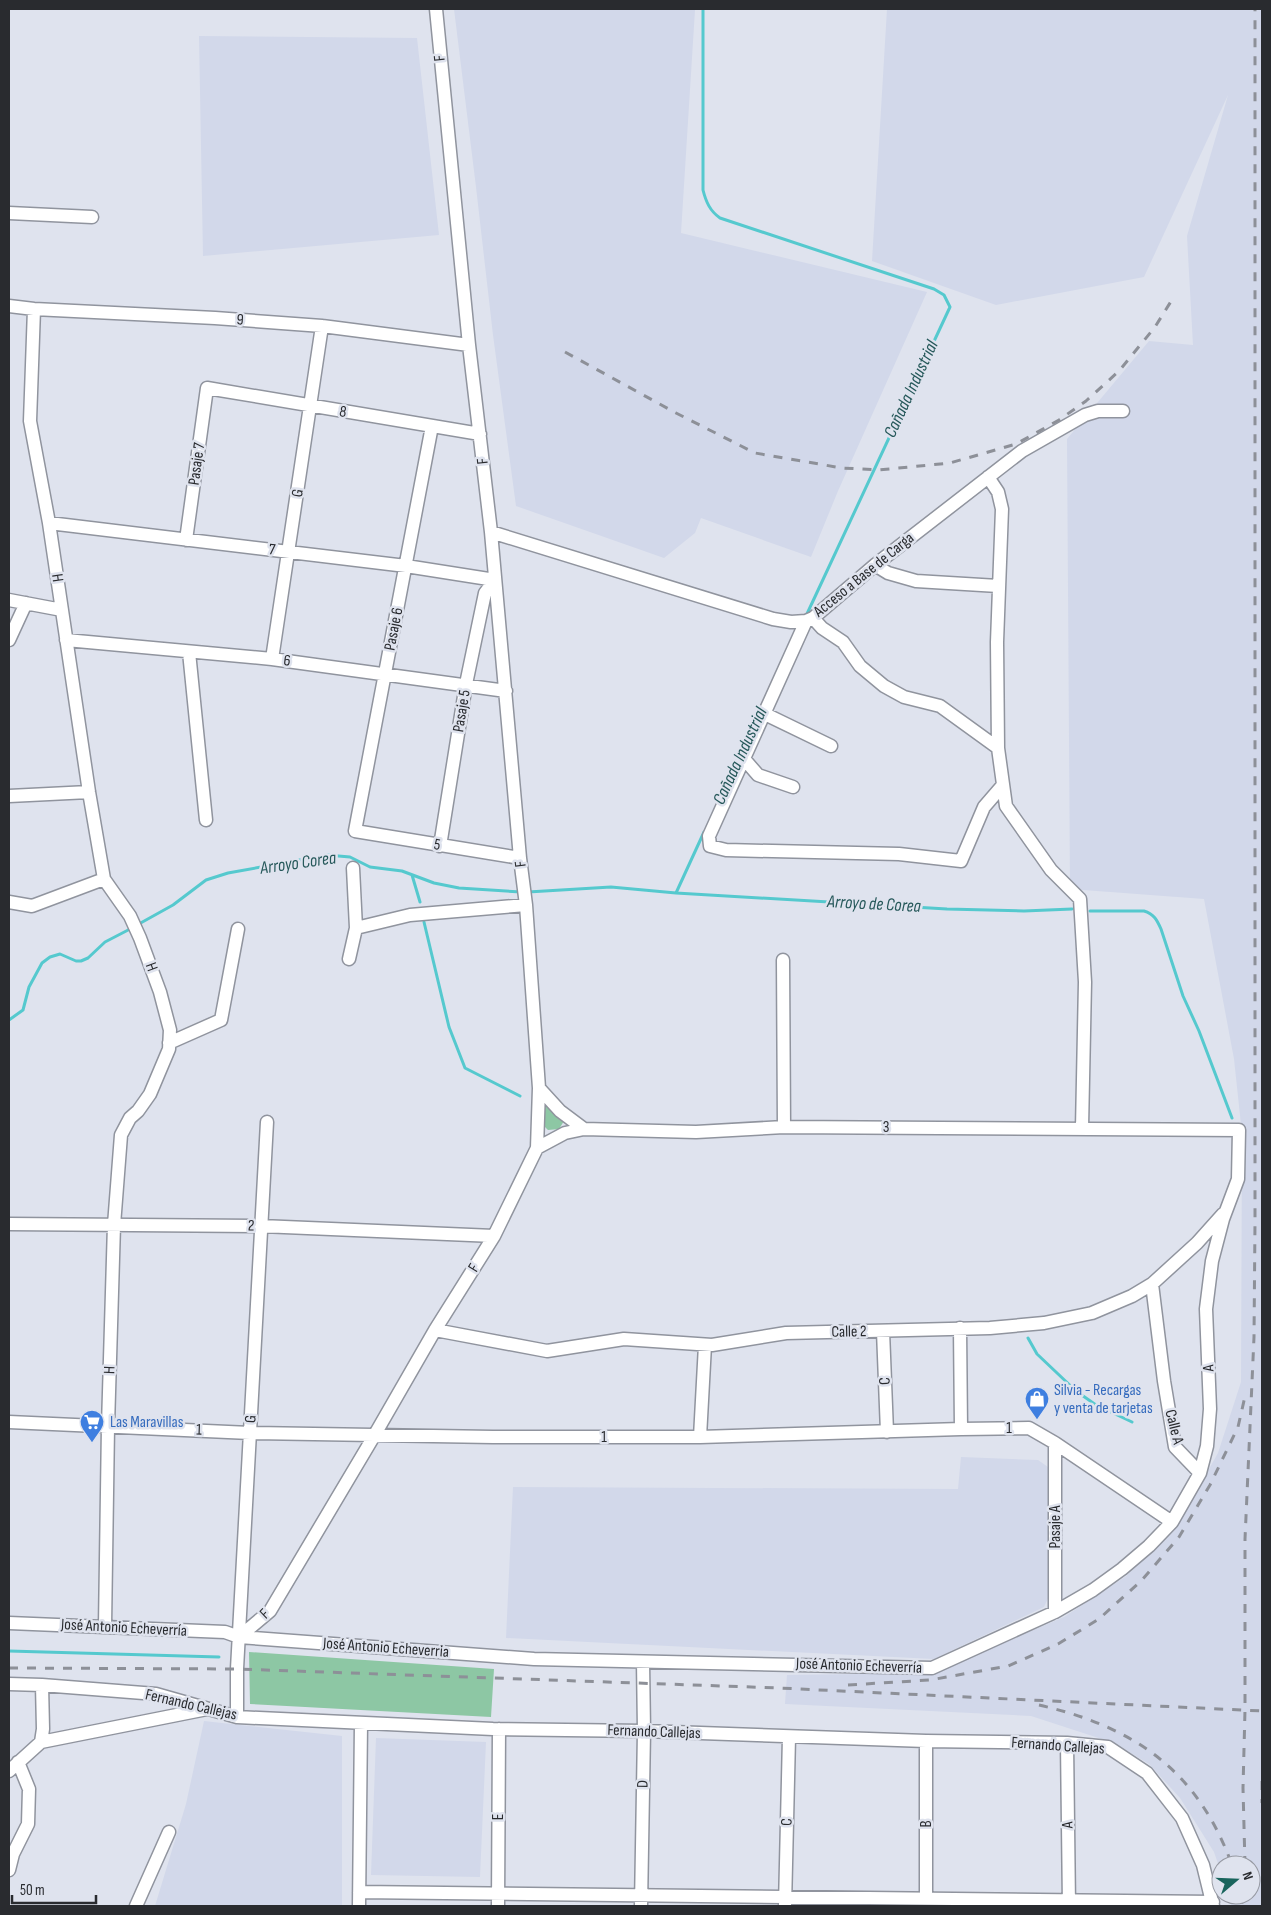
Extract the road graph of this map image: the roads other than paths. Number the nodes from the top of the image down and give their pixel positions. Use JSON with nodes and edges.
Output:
{"nodes":[{"id":1,"x":436,"y":9,"type":"edge"},
{"id":2,"x":9,"y":213,"type":"edge"},
{"id":3,"x":92,"y":217,"type":"dead end"},
{"id":4,"x":9,"y":306,"type":"edge"},
{"id":5,"x":34,"y":309,"type":"junction"},
{"id":6,"x":322,"y":326,"type":"junction"},
{"id":7,"x":469,"y":345,"type":"junction"},
{"id":8,"x":207,"y":388,"type":"joint"},
{"id":9,"x":311,"y":406,"type":"junction"},
{"id":10,"x":1123,"y":411,"type":"dead end"},
{"id":11,"x":432,"y":426,"type":"junction"},
{"id":12,"x":480,"y":434,"type":"junction"},
{"id":13,"x":988,"y":477,"type":"junction"},
{"id":14,"x":49,"y":523,"type":"junction"},
{"id":15,"x":491,"y":532,"type":"junction"},
{"id":16,"x":186,"y":540,"type":"junction"},
{"id":17,"x":289,"y":552,"type":"junction"},
{"id":18,"x":875,"y":565,"type":"junction"},
{"id":19,"x":406,"y":566,"type":"junction"},
{"id":20,"x":495,"y":580,"type":"junction"},
{"id":21,"x":998,"y":586,"type":"junction"},
{"id":22,"x":9,"y":600,"type":"edge"},
{"id":23,"x":26,"y":603,"type":"junction"},
{"id":24,"x":62,"y":610,"type":"junction"},
{"id":25,"x":809,"y":619,"type":"junction"},
{"id":26,"x":9,"y":640,"type":"edge"},
{"id":27,"x":66,"y":640,"type":"junction"},
{"id":28,"x":189,"y":652,"type":"junction"},
{"id":29,"x":272,"y":659,"type":"junction"},
{"id":30,"x":386,"y":674,"type":"junction"},
{"id":31,"x":466,"y":684,"type":"junction"},
{"id":32,"x":506,"y":691,"type":"junction"},
{"id":33,"x":765,"y":714,"type":"junction"},
{"id":34,"x":831,"y":746,"type":"dead end"},
{"id":35,"x":998,"y":748,"type":"junction"},
{"id":36,"x":745,"y":760,"type":"junction"},
{"id":37,"x":1003,"y":786,"type":"junction"},
{"id":38,"x":793,"y":787,"type":"dead end"},
{"id":39,"x":89,"y":792,"type":"junction"},
{"id":40,"x":9,"y":796,"type":"edge"},
{"id":41,"x":206,"y":820,"type":"dead end"},
{"id":42,"x":355,"y":831,"type":"joint"},
{"id":43,"x":440,"y":846,"type":"junction"},
{"id":44,"x":520,"y":858,"type":"junction"},
{"id":45,"x":353,"y":868,"type":"dead end"},
{"id":46,"x":104,"y":879,"type":"junction"},
{"id":47,"x":9,"y":902,"type":"edge"},
{"id":48,"x":526,"y":905,"type":"junction"},
{"id":49,"x":356,"y":928,"type":"junction"},
{"id":50,"x":238,"y":929,"type":"dead end"},
{"id":51,"x":349,"y":959,"type":"dead end"},
{"id":52,"x":783,"y":960,"type":"dead end"},
{"id":53,"x":169,"y":1044,"type":"junction"},
{"id":54,"x":539,"y":1088,"type":"junction"},
{"id":55,"x":267,"y":1122,"type":"dead end"},
{"id":56,"x":784,"y":1127,"type":"junction"},
{"id":57,"x":1082,"y":1128,"type":"junction"},
{"id":58,"x":584,"y":1129,"type":"junction"},
{"id":59,"x":1239,"y":1130,"type":"joint"},
{"id":60,"x":537,"y":1148,"type":"junction"},
{"id":61,"x":1228,"y":1208,"type":"junction"},
{"id":62,"x":9,"y":1224,"type":"edge"},
{"id":63,"x":114,"y":1225,"type":"junction"},
{"id":64,"x":261,"y":1226,"type":"junction"},
{"id":65,"x":494,"y":1236,"type":"junction"},
{"id":66,"x":1152,"y":1284,"type":"junction"},
{"id":67,"x":960,"y":1328,"type":"junction"},
{"id":68,"x":435,"y":1330,"type":"junction"},
{"id":69,"x":883,"y":1331,"type":"junction"},
{"id":70,"x":704,"y":1345,"type":"junction"},
{"id":71,"x":9,"y":1422,"type":"edge"},
{"id":72,"x":108,"y":1426,"type":"junction"},
{"id":73,"x":961,"y":1429,"type":"junction"},
{"id":74,"x":887,"y":1432,"type":"junction"},
{"id":75,"x":250,"y":1433,"type":"junction"},
{"id":76,"x":374,"y":1436,"type":"junction"},
{"id":77,"x":700,"y":1437,"type":"junction"},
{"id":78,"x":1055,"y":1442,"type":"junction"},
{"id":79,"x":1200,"y":1473,"type":"junction"},
{"id":80,"x":1172,"y":1522,"type":"junction"},
{"id":81,"x":1055,"y":1612,"type":"junction"},
{"id":82,"x":9,"y":1623,"type":"edge"},
{"id":83,"x":105,"y":1626,"type":"junction"},
{"id":84,"x":239,"y":1637,"type":"junction"},
{"id":85,"x":534,"y":1659,"type":"joint"},
{"id":86,"x":643,"y":1662,"type":"junction"},
{"id":87,"x":9,"y":1684,"type":"edge"},
{"id":88,"x":42,"y":1685,"type":"junction"},
{"id":89,"x":210,"y":1708,"type":"junction"},
{"id":90,"x":237,"y":1717,"type":"junction"},
{"id":91,"x":361,"y":1723,"type":"junction"},
{"id":92,"x":499,"y":1729,"type":"junction"},
{"id":93,"x":644,"y":1731,"type":"junction"},
{"id":94,"x":788,"y":1737,"type":"junction"},
{"id":95,"x":41,"y":1742,"type":"junction"},
{"id":96,"x":926,"y":1742,"type":"junction"},
{"id":97,"x":1067,"y":1744,"type":"junction"},
{"id":98,"x":14,"y":1766,"type":"edge"},
{"id":99,"x":169,"y":1832,"type":"dead end"},
{"id":100,"x":9,"y":1870,"type":"edge"},
{"id":101,"x":359,"y":1892,"type":"junction"},
{"id":102,"x":1211,"y":1896,"type":"edge"},
{"id":103,"x":498,"y":1900,"type":"edge"},
{"id":104,"x":641,"y":1901,"type":"edge"},
{"id":105,"x":785,"y":1901,"type":"edge"},
{"id":106,"x":926,"y":1903,"type":"edge"},
{"id":107,"x":1069,"y":1904,"type":"edge"},
{"id":108,"x":1211,"y":1904,"type":"edge"},
{"id":109,"x":136,"y":1906,"type":"edge"},
{"id":110,"x":359,"y":1906,"type":"edge"}],
"edges":[{"from":1,"to":7,"type":"street","name":"F"},
{"from":2,"to":3,"type":"street"},
{"from":4,"to":5,"type":"street","name":"9"},
{"from":5,"to":6,"type":"street","name":"9"},
{"from":5,"to":14,"type":"street","name":"H"},
{"from":6,"to":7,"type":"street","name":"9"},
{"from":6,"to":9,"type":"street","name":"G"},
{"from":7,"to":12,"type":"street","name":"F"},
{"from":8,"to":9,"type":"street","name":"8"},
{"from":8,"to":16,"type":"street","name":"Pasaje 7"},
{"from":9,"to":11,"type":"street","name":"8"},
{"from":9,"to":17,"type":"street","name":"G"},
{"from":10,"to":13,"type":"street","name":"Acceso a Base de Carga"},
{"from":11,"to":12,"type":"street","name":"8"},
{"from":11,"to":19,"type":"street","name":"Pasaje 6"},
{"from":12,"to":15,"type":"street","name":"F"},
{"from":13,"to":18,"type":"street","name":"Acceso a Base de Carga"},
{"from":13,"to":21,"type":"street"},
{"from":14,"to":16,"type":"street","name":"7"},
{"from":14,"to":24,"type":"street","name":"H"},
{"from":15,"to":20,"type":"street","name":"F"},
{"from":15,"to":25,"type":"street","name":"Acceso a Base de Carga"},
{"from":16,"to":17,"type":"street","name":"7"},
{"from":17,"to":19,"type":"street","name":"7"},
{"from":17,"to":29,"type":"street","name":"G"},
{"from":18,"to":21,"type":"street"},
{"from":18,"to":25,"type":"street","name":"Acceso a Base de Carga"},
{"from":19,"to":20,"type":"street","name":"7"},
{"from":19,"to":30,"type":"street","name":"Pasaje 6"},
{"from":20,"to":31,"type":"street","name":"Pasaje 5"},
{"from":20,"to":32,"type":"street","name":"F"},
{"from":21,"to":35,"type":"street"},
{"from":22,"to":23,"type":"street"},
{"from":23,"to":24,"type":"street"},
{"from":23,"to":26,"type":"street"},
{"from":24,"to":27,"type":"street","name":"H"},
{"from":25,"to":33,"type":"street"},
{"from":25,"to":35,"type":"street"},
{"from":27,"to":28,"type":"street","name":"6"},
{"from":27,"to":39,"type":"street","name":"H"},
{"from":28,"to":29,"type":"street","name":"6"},
{"from":28,"to":41,"type":"street"},
{"from":29,"to":30,"type":"street","name":"6"},
{"from":30,"to":31,"type":"street","name":"6"},
{"from":30,"to":42,"type":"street","name":"Pasaje 6"},
{"from":31,"to":32,"type":"street","name":"6"},
{"from":31,"to":43,"type":"street","name":"Pasaje 5"},
{"from":32,"to":44,"type":"street","name":"F"},
{"from":33,"to":34,"type":"street"},
{"from":33,"to":36,"type":"street"},
{"from":35,"to":37,"type":"street"},
{"from":36,"to":37,"type":"street"},
{"from":36,"to":38,"type":"street"},
{"from":37,"to":57,"type":"street"},
{"from":39,"to":40,"type":"street"},
{"from":39,"to":46,"type":"street","name":"H"},
{"from":42,"to":43,"type":"street","name":"5"},
{"from":43,"to":44,"type":"street","name":"5"},
{"from":44,"to":48,"type":"street","name":"F"},
{"from":45,"to":49,"type":"street"},
{"from":46,"to":47,"type":"street"},
{"from":46,"to":53,"type":"street","name":"H"},
{"from":48,"to":49,"type":"street"},
{"from":48,"to":54,"type":"street","name":"F"},
{"from":49,"to":51,"type":"street"},
{"from":50,"to":53,"type":"street"},
{"from":52,"to":56,"type":"street"},
{"from":53,"to":63,"type":"street","name":"H"},
{"from":54,"to":58,"type":"street"},
{"from":54,"to":60,"type":"street","name":"F"},
{"from":55,"to":64,"type":"street","name":"G"},
{"from":56,"to":57,"type":"street","name":"3"},
{"from":56,"to":58,"type":"street","name":"3"},
{"from":57,"to":59,"type":"street","name":"3"},
{"from":58,"to":60,"type":"street","name":"3"},
{"from":59,"to":61,"type":"street","name":"A"},
{"from":60,"to":65,"type":"street","name":"F"},
{"from":61,"to":66,"type":"street","name":"Calle 2"},
{"from":61,"to":79,"type":"street","name":"A"},
{"from":62,"to":63,"type":"street","name":"2"},
{"from":63,"to":64,"type":"street","name":"2"},
{"from":63,"to":72,"type":"street","name":"H"},
{"from":64,"to":65,"type":"street","name":"2"},
{"from":64,"to":75,"type":"street","name":"G"},
{"from":65,"to":68,"type":"street","name":"F"},
{"from":66,"to":67,"type":"street","name":"Calle 2"},
{"from":66,"to":79,"type":"street","name":"Calle A"},
{"from":67,"to":69,"type":"street","name":"Calle 2"},
{"from":67,"to":73,"type":"street"},
{"from":68,"to":70,"type":"street","name":"Calle 2"},
{"from":68,"to":76,"type":"street","name":"F"},
{"from":69,"to":70,"type":"street","name":"Calle 2"},
{"from":69,"to":74,"type":"street","name":"C"},
{"from":70,"to":77,"type":"street"},
{"from":71,"to":72,"type":"street","name":"1"},
{"from":72,"to":75,"type":"street","name":"1"},
{"from":72,"to":83,"type":"street","name":"H"},
{"from":73,"to":74,"type":"street","name":"1"},
{"from":73,"to":78,"type":"street","name":"1"},
{"from":74,"to":77,"type":"street","name":"1"},
{"from":75,"to":76,"type":"street","name":"1"},
{"from":75,"to":84,"type":"street","name":"G"},
{"from":76,"to":77,"type":"street","name":"1"},
{"from":76,"to":84,"type":"street","name":"F"},
{"from":78,"to":80,"type":"street","name":"1"},
{"from":78,"to":81,"type":"street","name":"Pasaje A"},
{"from":79,"to":80,"type":"street","name":"A"},
{"from":80,"to":81,"type":"street","name":"José Antonio Echeverría"},
{"from":81,"to":86,"type":"street","name":"José Antonio Echeverría"},
{"from":82,"to":83,"type":"street","name":"José Antonio Echeverría"},
{"from":83,"to":84,"type":"street","name":"José Antonio Echeverría"},
{"from":84,"to":85,"type":"street","name":"José Antonio Echeverria"},
{"from":84,"to":90,"type":"street","name":"G"},
{"from":85,"to":86,"type":"street","name":"José Antonio Echeverría"},
{"from":86,"to":93,"type":"street","name":"D"},
{"from":87,"to":88,"type":"street","name":"Fernando Callejas"},
{"from":88,"to":89,"type":"street","name":"Fernando Callejas"},
{"from":88,"to":95,"type":"street"},
{"from":89,"to":90,"type":"street","name":"Fernando Callejas"},
{"from":89,"to":95,"type":"street"},
{"from":90,"to":91,"type":"street","name":"Fernando Callejas"},
{"from":91,"to":92,"type":"street","name":"Fernando Callejas"},
{"from":91,"to":101,"type":"street"},
{"from":92,"to":93,"type":"street","name":"Fernando Callejas"},
{"from":92,"to":103,"type":"street","name":"E"},
{"from":93,"to":94,"type":"street","name":"Fernando Callejas"},
{"from":93,"to":104,"type":"street","name":"D"},
{"from":94,"to":96,"type":"street","name":"Fernando Callejas"},
{"from":94,"to":105,"type":"street","name":"C"},
{"from":95,"to":98,"type":"street"},
{"from":96,"to":97,"type":"street","name":"Fernando Callejas"},
{"from":96,"to":106,"type":"street","name":"B"},
{"from":97,"to":102,"type":"street","name":"Fernando Callejas"},
{"from":97,"to":107,"type":"street","name":"A"},
{"from":98,"to":100,"type":"street"},
{"from":99,"to":109,"type":"street"},
{"from":101,"to":103,"type":"street"},
{"from":101,"to":110,"type":"street"},
{"from":103,"to":104,"type":"street"},
{"from":104,"to":105,"type":"street"},
{"from":105,"to":106,"type":"street"},
{"from":106,"to":107,"type":"street"},
{"from":107,"to":108,"type":"street"}]}
